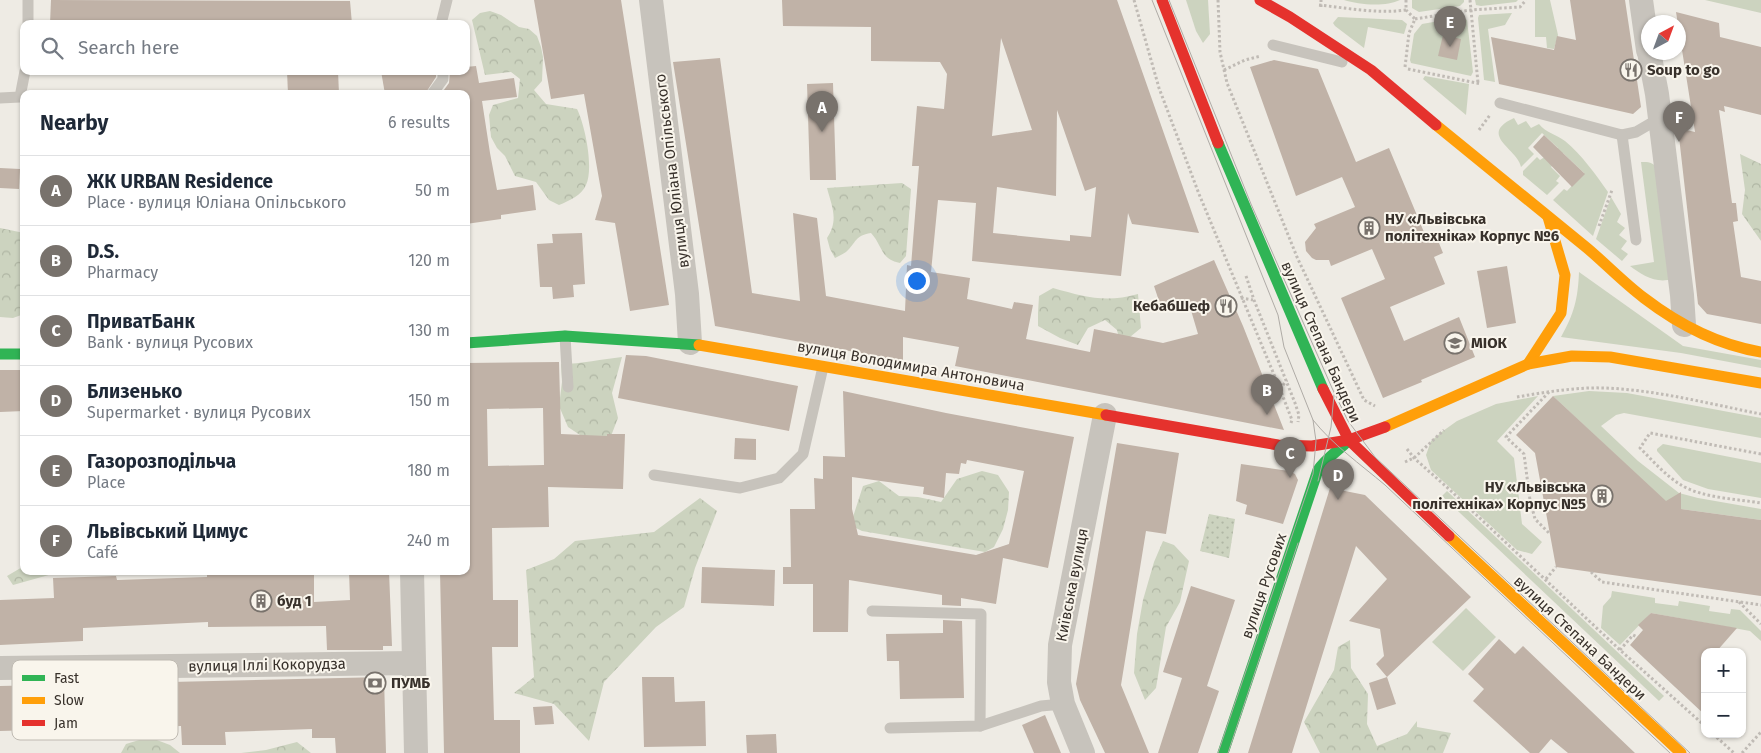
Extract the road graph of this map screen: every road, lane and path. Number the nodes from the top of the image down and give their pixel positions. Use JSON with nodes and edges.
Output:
{"nodes":[{"id":1,"x":28,"y":0,"type":"edge"},
{"id":2,"x":447,"y":0,"type":"edge"},
{"id":3,"x":651,"y":0,"type":"edge"},
{"id":4,"x":1134,"y":0,"type":"edge"},
{"id":5,"x":1162,"y":0,"type":"edge"},
{"id":6,"x":1218,"y":0,"type":"edge"},
{"id":7,"x":1260,"y":0,"type":"edge"},
{"id":8,"x":1406,"y":0,"type":"edge"},
{"id":9,"x":1470,"y":0,"type":"edge"},
{"id":10,"x":1526,"y":0,"type":"edge"},
{"id":11,"x":1641,"y":0,"type":"edge"},
{"id":12,"x":1312,"y":5,"type":"dead end"},
{"id":13,"x":1406,"y":10,"type":"junction"},
{"id":14,"x":1471,"y":10,"type":"junction"},
{"id":15,"x":1643,"y":15,"type":"edge"},
{"id":16,"x":1415,"y":19,"type":"junction"},
{"id":17,"x":28,"y":20,"type":"edge"},
{"id":18,"x":442,"y":20,"type":"edge"},
{"id":19,"x":1270,"y":49,"type":"joint"},
{"id":20,"x":1650,"y":60,"type":"edge"},
{"id":21,"x":1367,"y":68,"type":"junction"},
{"id":22,"x":1224,"y":70,"type":"junction"},
{"id":23,"x":24,"y":75,"type":"edge"},
{"id":24,"x":443,"y":75,"type":"edge"},
{"id":25,"x":21,"y":90,"type":"edge"},
{"id":26,"x":435,"y":90,"type":"edge"},
{"id":27,"x":20,"y":97,"type":"edge"},
{"id":28,"x":0,"y":98,"type":"edge"},
{"id":29,"x":1500,"y":103,"type":"dead end"},
{"id":30,"x":1660,"y":118,"type":"junction"},
{"id":31,"x":1622,"y":135,"type":"junction"},
{"id":32,"x":1626,"y":160,"type":"junction"},
{"id":33,"x":1548,"y":217,"type":"junction"},
{"id":34,"x":1598,"y":229,"type":"dead end"},
{"id":35,"x":1636,"y":240,"type":"dead end"},
{"id":36,"x":1241,"y":298,"type":"junction"},
{"id":37,"x":1259,"y":301,"type":"dead end"},
{"id":38,"x":1684,"y":325,"type":"junction"},
{"id":39,"x":565,"y":336,"type":"junction"},
{"id":40,"x":470,"y":343,"type":"edge"},
{"id":41,"x":690,"y":343,"type":"junction"},
{"id":42,"x":1761,"y":352,"type":"edge"},
{"id":43,"x":0,"y":354,"type":"edge"},
{"id":44,"x":20,"y":354,"type":"edge"},
{"id":45,"x":1528,"y":364,"type":"junction"},
{"id":46,"x":823,"y":367,"type":"junction"},
{"id":47,"x":1291,"y":376,"type":"dead end"},
{"id":48,"x":1761,"y":383,"type":"edge"},
{"id":49,"x":568,"y":387,"type":"dead end"},
{"id":50,"x":1280,"y":389,"type":"junction"},
{"id":51,"x":1550,"y":392,"type":"junction"},
{"id":52,"x":1516,"y":397,"type":"dead end"},
{"id":53,"x":1376,"y":406,"type":"dead end"},
{"id":54,"x":1761,"y":414,"type":"edge"},
{"id":55,"x":1105,"y":415,"type":"junction"},
{"id":56,"x":1448,"y":426,"type":"dead end"},
{"id":57,"x":1290,"y":428,"type":"dead end"},
{"id":58,"x":1349,"y":440,"type":"junction"},
{"id":59,"x":1407,"y":449,"type":"dead end"},
{"id":60,"x":1761,"y":454,"type":"edge"},
{"id":61,"x":1414,"y":458,"type":"junction"},
{"id":62,"x":654,"y":475,"type":"dead end"},
{"id":63,"x":1761,"y":504,"type":"edge"},
{"id":64,"x":1550,"y":534,"type":"dead end"},
{"id":65,"x":1556,"y":567,"type":"dead end"},
{"id":66,"x":1591,"y":572,"type":"dead end"},
{"id":67,"x":412,"y":575,"type":"edge"},
{"id":68,"x":1546,"y":579,"type":"junction"},
{"id":69,"x":1738,"y":601,"type":"junction"},
{"id":70,"x":1761,"y":605,"type":"edge"},
{"id":71,"x":872,"y":611,"type":"dead end"},
{"id":72,"x":1761,"y":624,"type":"edge"},
{"id":73,"x":1636,"y":637,"type":"dead end"},
{"id":74,"x":1620,"y":650,"type":"junction"},
{"id":75,"x":414,"y":663,"type":"junction"},
{"id":76,"x":178,"y":666,"type":"edge"},
{"id":77,"x":1063,"y":704,"type":"junction"},
{"id":78,"x":1701,"y":722,"type":"edge"},
{"id":79,"x":980,"y":726,"type":"junction"},
{"id":80,"x":890,"y":728,"type":"dead end"},
{"id":81,"x":1761,"y":732,"type":"edge"},
{"id":82,"x":1718,"y":738,"type":"edge"},
{"id":83,"x":416,"y":753,"type":"edge"},
{"id":84,"x":1083,"y":753,"type":"edge"},
{"id":85,"x":1224,"y":753,"type":"edge"},
{"id":86,"x":1680,"y":753,"type":"edge"},
{"id":87,"x":1734,"y":753,"type":"edge"},
{"id":88,"x":1742,"y":753,"type":"edge"}],
"edges":[{"from":1,"to":17,"type":"lane"},
{"from":2,"to":18,"type":"lane"},
{"from":3,"to":41,"type":"street","name":"вулиця Юліана Опільського"},
{"from":4,"to":36,"type":"path"},
{"from":5,"to":58,"type":"main road","name":"вулиця Степана Бандери"},
{"from":6,"to":22,"type":"path"},
{"from":7,"to":21,"type":"main road"},
{"from":8,"to":13,"type":"path"},
{"from":9,"to":14,"type":"path"},
{"from":10,"to":14,"type":"path"},
{"from":11,"to":15,"type":"street"},
{"from":12,"to":13,"type":"path"},
{"from":13,"to":16,"type":"path"},
{"from":14,"to":16,"type":"path"},
{"from":14,"to":16,"type":"path"},
{"from":19,"to":21,"type":"lane"},
{"from":19,"to":22,"type":"path"},
{"from":20,"to":30,"type":"street"},
{"from":21,"to":33,"type":"main road"},
{"from":22,"to":53,"type":"path"},
{"from":23,"to":25,"type":"lane"},
{"from":24,"to":26,"type":"lane"},
{"from":27,"to":28,"type":"lane"},
{"from":29,"to":31,"type":"lane"},
{"from":30,"to":31,"type":"lane"},
{"from":30,"to":38,"type":"street"},
{"from":31,"to":32,"type":"lane"},
{"from":32,"to":34,"type":"path"},
{"from":32,"to":35,"type":"lane"},
{"from":33,"to":38,"type":"main road"},
{"from":33,"to":45,"type":"main road"},
{"from":36,"to":37,"type":"path"},
{"from":36,"to":50,"type":"path"},
{"from":38,"to":42,"type":"main road"},
{"from":39,"to":40,"type":"main road","name":"вулиця Володимира Антоновича"},
{"from":39,"to":41,"type":"main road","name":"вулиця Володимира Антоновича"},
{"from":39,"to":49,"type":"lane"},
{"from":41,"to":46,"type":"main road","name":"вулиця Володимира Антоновича"},
{"from":43,"to":44,"type":"main road"},
{"from":45,"to":48,"type":"main road"},
{"from":45,"to":58,"type":"main road"},
{"from":46,"to":55,"type":"main road","name":"вулиця Володимира Антоновича"},
{"from":46,"to":62,"type":"lane"},
{"from":47,"to":50,"type":"path"},
{"from":50,"to":57,"type":"path"},
{"from":51,"to":52,"type":"path"},
{"from":51,"to":54,"type":"path"},
{"from":51,"to":64,"type":"path"},
{"from":55,"to":58,"type":"main road","name":"вулиця Володимира Антоновича"},
{"from":55,"to":77,"type":"street","name":"Київська вулиця"},
{"from":56,"to":61,"type":"path"},
{"from":58,"to":85,"type":"main road","name":"вулиця Русових"},
{"from":58,"to":86,"type":"main road","name":"вулиця Степана Бандери"},
{"from":59,"to":61,"type":"path"},
{"from":60,"to":63,"type":"path"},
{"from":61,"to":68,"type":"path"},
{"from":65,"to":68,"type":"path"},
{"from":66,"to":69,"type":"path"},
{"from":67,"to":75,"type":"street"},
{"from":68,"to":74,"type":"path"},
{"from":69,"to":70,"type":"path"},
{"from":69,"to":72,"type":"path"},
{"from":71,"to":79,"type":"lane"},
{"from":73,"to":74,"type":"path"},
{"from":74,"to":78,"type":"path"},
{"from":75,"to":76,"type":"street","name":"вулиця Іллі Кокорудза"},
{"from":75,"to":83,"type":"street"},
{"from":77,"to":79,"type":"lane"},
{"from":77,"to":84,"type":"street","name":"Київська вулиця"},
{"from":79,"to":80,"type":"lane"},
{"from":81,"to":88,"type":"path"},
{"from":82,"to":87,"type":"path"}]}
